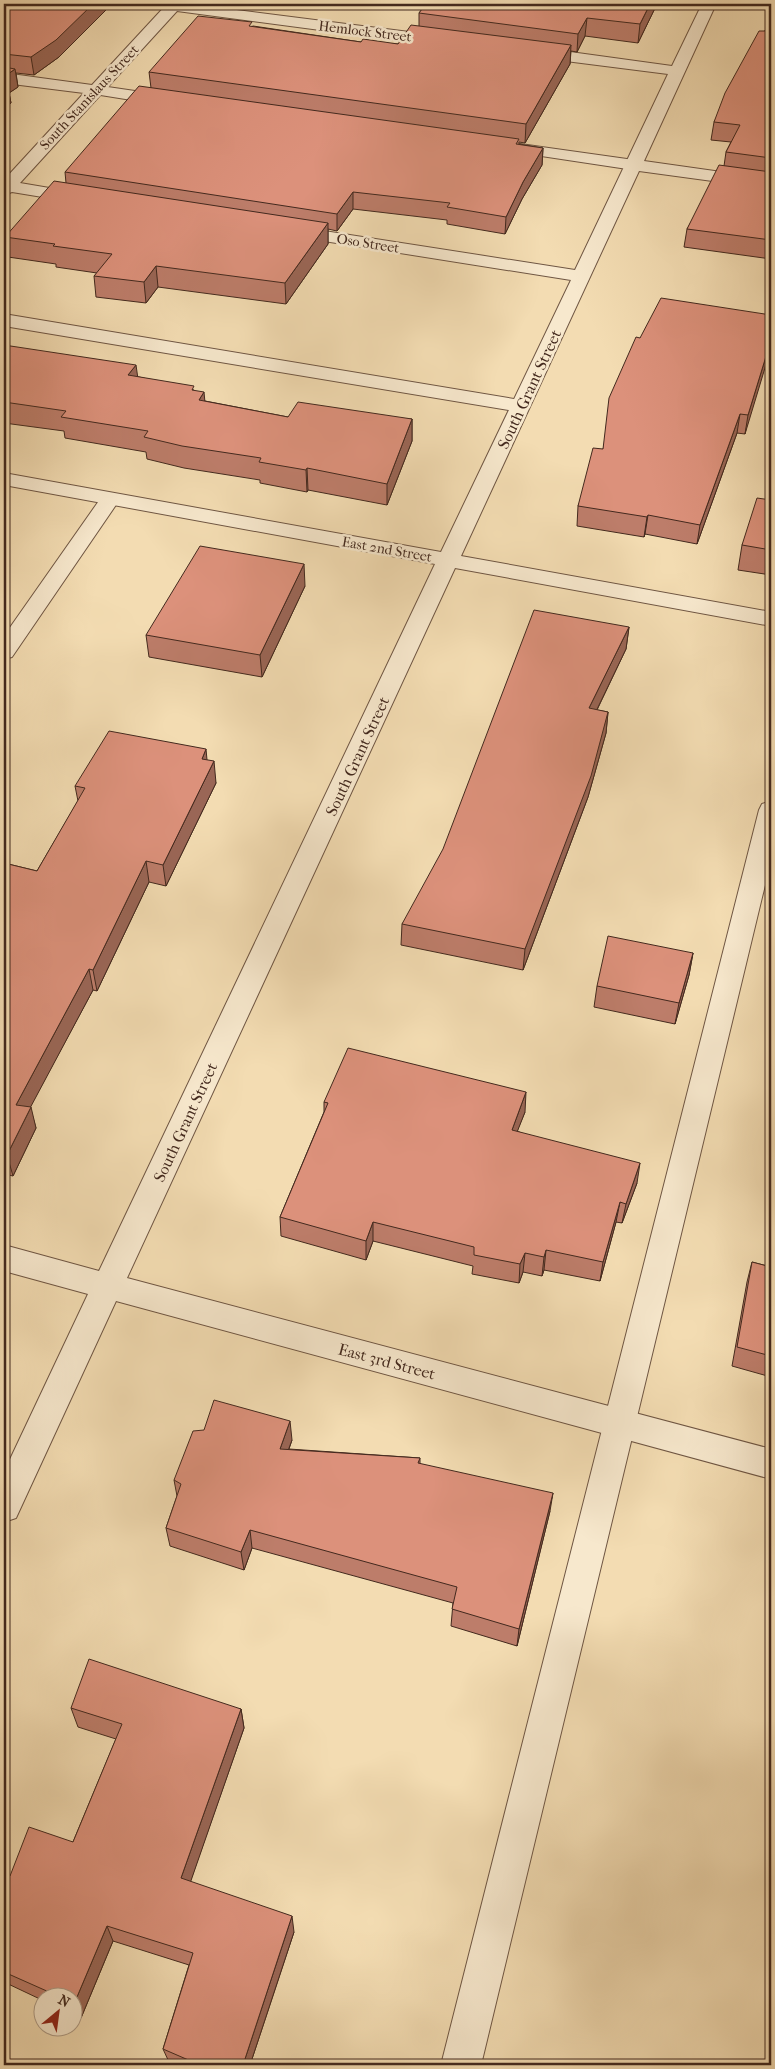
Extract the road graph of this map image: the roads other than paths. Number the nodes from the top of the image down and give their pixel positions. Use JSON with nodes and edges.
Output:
{"nodes":[{"id":1,"x":709,"y":4,"type":"edge"},
{"id":2,"x":174,"y":5,"type":"edge"},
{"id":3,"x":460,"y":43,"type":"edge"},
{"id":4,"x":519,"y":51,"type":"edge"},
{"id":5,"x":677,"y":71,"type":"junction"},
{"id":6,"x":4,"y":78,"type":"edge"},
{"id":7,"x":94,"y":90,"type":"junction"},
{"id":8,"x":182,"y":102,"type":"edge"},
{"id":9,"x":487,"y":144,"type":"edge"},
{"id":10,"x":634,"y":165,"type":"junction"},
{"id":11,"x":771,"y":184,"type":"edge"},
{"id":12,"x":5,"y":188,"type":"edge"},
{"id":13,"x":94,"y":200,"type":"edge"},
{"id":14,"x":280,"y":229,"type":"edge"},
{"id":15,"x":582,"y":276,"type":"junction"},
{"id":16,"x":4,"y":320,"type":"edge"},
{"id":17,"x":520,"y":406,"type":"junction"},
{"id":18,"x":4,"y":479,"type":"edge"},
{"id":19,"x":110,"y":499,"type":"junction"},
{"id":20,"x":449,"y":561,"type":"junction"},
{"id":21,"x":771,"y":619,"type":"edge"},
{"id":22,"x":4,"y":652,"type":"edge"},
{"id":23,"x":771,"y":810,"type":"edge"},
{"id":24,"x":4,"y":1258,"type":"edge"},
{"id":25,"x":108,"y":1286,"type":"junction"},
{"id":26,"x":620,"y":1423,"type":"junction"},
{"id":27,"x":771,"y":1464,"type":"edge"},
{"id":28,"x":4,"y":1507,"type":"edge"},
{"id":29,"x":461,"y":2065,"type":"edge"}],
"edges":[{"from":1,"to":5,"type":"street","name":"South Grant Street"},
{"from":2,"to":3,"type":"street","name":"Hemlock Street"},
{"from":2,"to":7,"type":"street","name":"South Stanislaus Street"},
{"from":4,"to":5,"type":"street"},
{"from":5,"to":10,"type":"street","name":"South Grant Street"},
{"from":6,"to":7,"type":"street"},
{"from":7,"to":8,"type":"street"},
{"from":7,"to":12,"type":"street","name":"South Stanislaus Street"},
{"from":9,"to":10,"type":"street"},
{"from":10,"to":11,"type":"street"},
{"from":10,"to":15,"type":"street","name":"South Grant Street"},
{"from":12,"to":13,"type":"street"},
{"from":14,"to":15,"type":"street","name":"Oso Street"},
{"from":15,"to":17,"type":"street","name":"South Grant Street"},
{"from":16,"to":17,"type":"street"},
{"from":17,"to":20,"type":"street","name":"South Grant Street"},
{"from":18,"to":19,"type":"street","name":"East 2nd Street"},
{"from":19,"to":20,"type":"street","name":"East 2nd Street"},
{"from":19,"to":22,"type":"street"},
{"from":20,"to":21,"type":"street","name":"East 2nd Street"},
{"from":20,"to":25,"type":"street","name":"South Grant Street"},
{"from":23,"to":26,"type":"street"},
{"from":24,"to":25,"type":"street","name":"East 3rd Street"},
{"from":25,"to":26,"type":"street","name":"East 3rd Street"},
{"from":25,"to":28,"type":"street","name":"South Grant Street"},
{"from":26,"to":27,"type":"street","name":"East 3rd Street"},
{"from":26,"to":29,"type":"street"}]}
